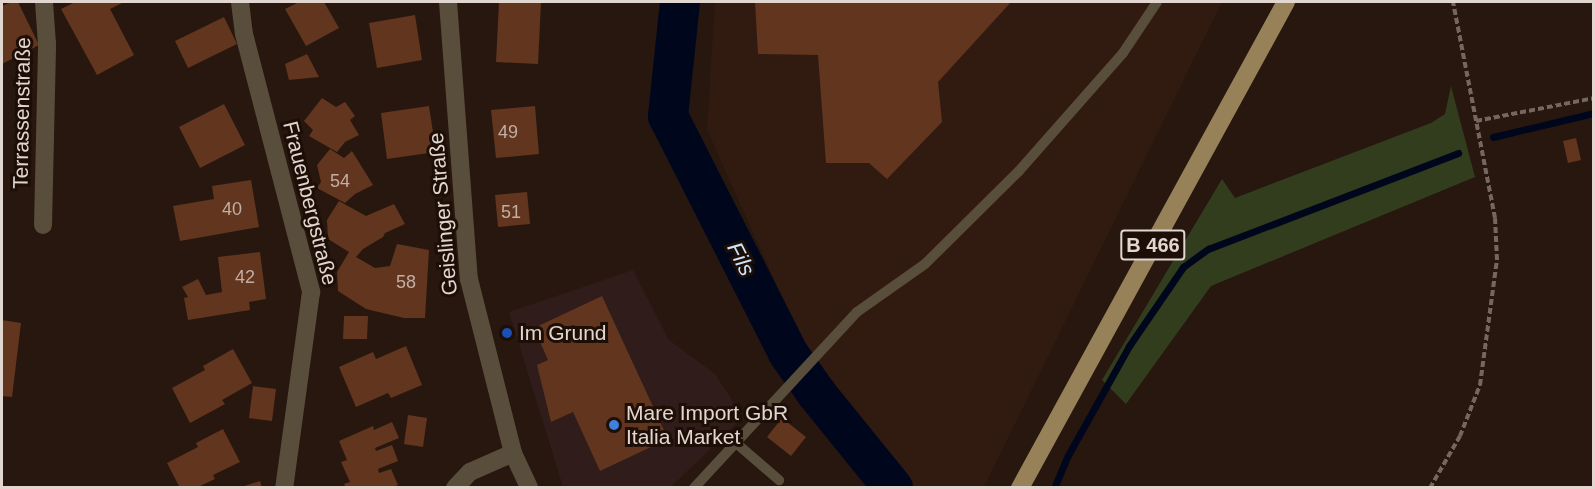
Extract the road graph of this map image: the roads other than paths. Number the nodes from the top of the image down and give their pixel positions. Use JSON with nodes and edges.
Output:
{"nodes":[{"id":1,"x":44,"y":2,"type":"edge"},
{"id":2,"x":240,"y":2,"type":"edge"},
{"id":3,"x":448,"y":2,"type":"edge"},
{"id":4,"x":1157,"y":2,"type":"edge"},
{"id":5,"x":1286,"y":2,"type":"edge"},
{"id":6,"x":43,"y":225,"type":"dead end"},
{"id":7,"x":736,"y":443,"type":"junction"},
{"id":8,"x":513,"y":453,"type":"junction"},
{"id":9,"x":779,"y":480,"type":"dead end"},
{"id":10,"x":284,"y":488,"type":"edge"},
{"id":11,"x":455,"y":488,"type":"edge"},
{"id":12,"x":529,"y":488,"type":"edge"},
{"id":13,"x":694,"y":488,"type":"edge"},
{"id":14,"x":1020,"y":488,"type":"edge"}],
"edges":[{"from":1,"to":6,"type":"street","name":"Terrassenstraße"},
{"from":2,"to":10,"type":"street","name":"Frauenbergstraße"},
{"from":3,"to":8,"type":"street","name":"Geislinger Straße"},
{"from":4,"to":7,"type":"lane"},
{"from":5,"to":14,"type":"main road","number":"B 466"},
{"from":7,"to":9,"type":"lane"},
{"from":7,"to":13,"type":"lane"},
{"from":8,"to":11,"type":"street"},
{"from":8,"to":12,"type":"street","name":"Geislinger Straße"}]}
